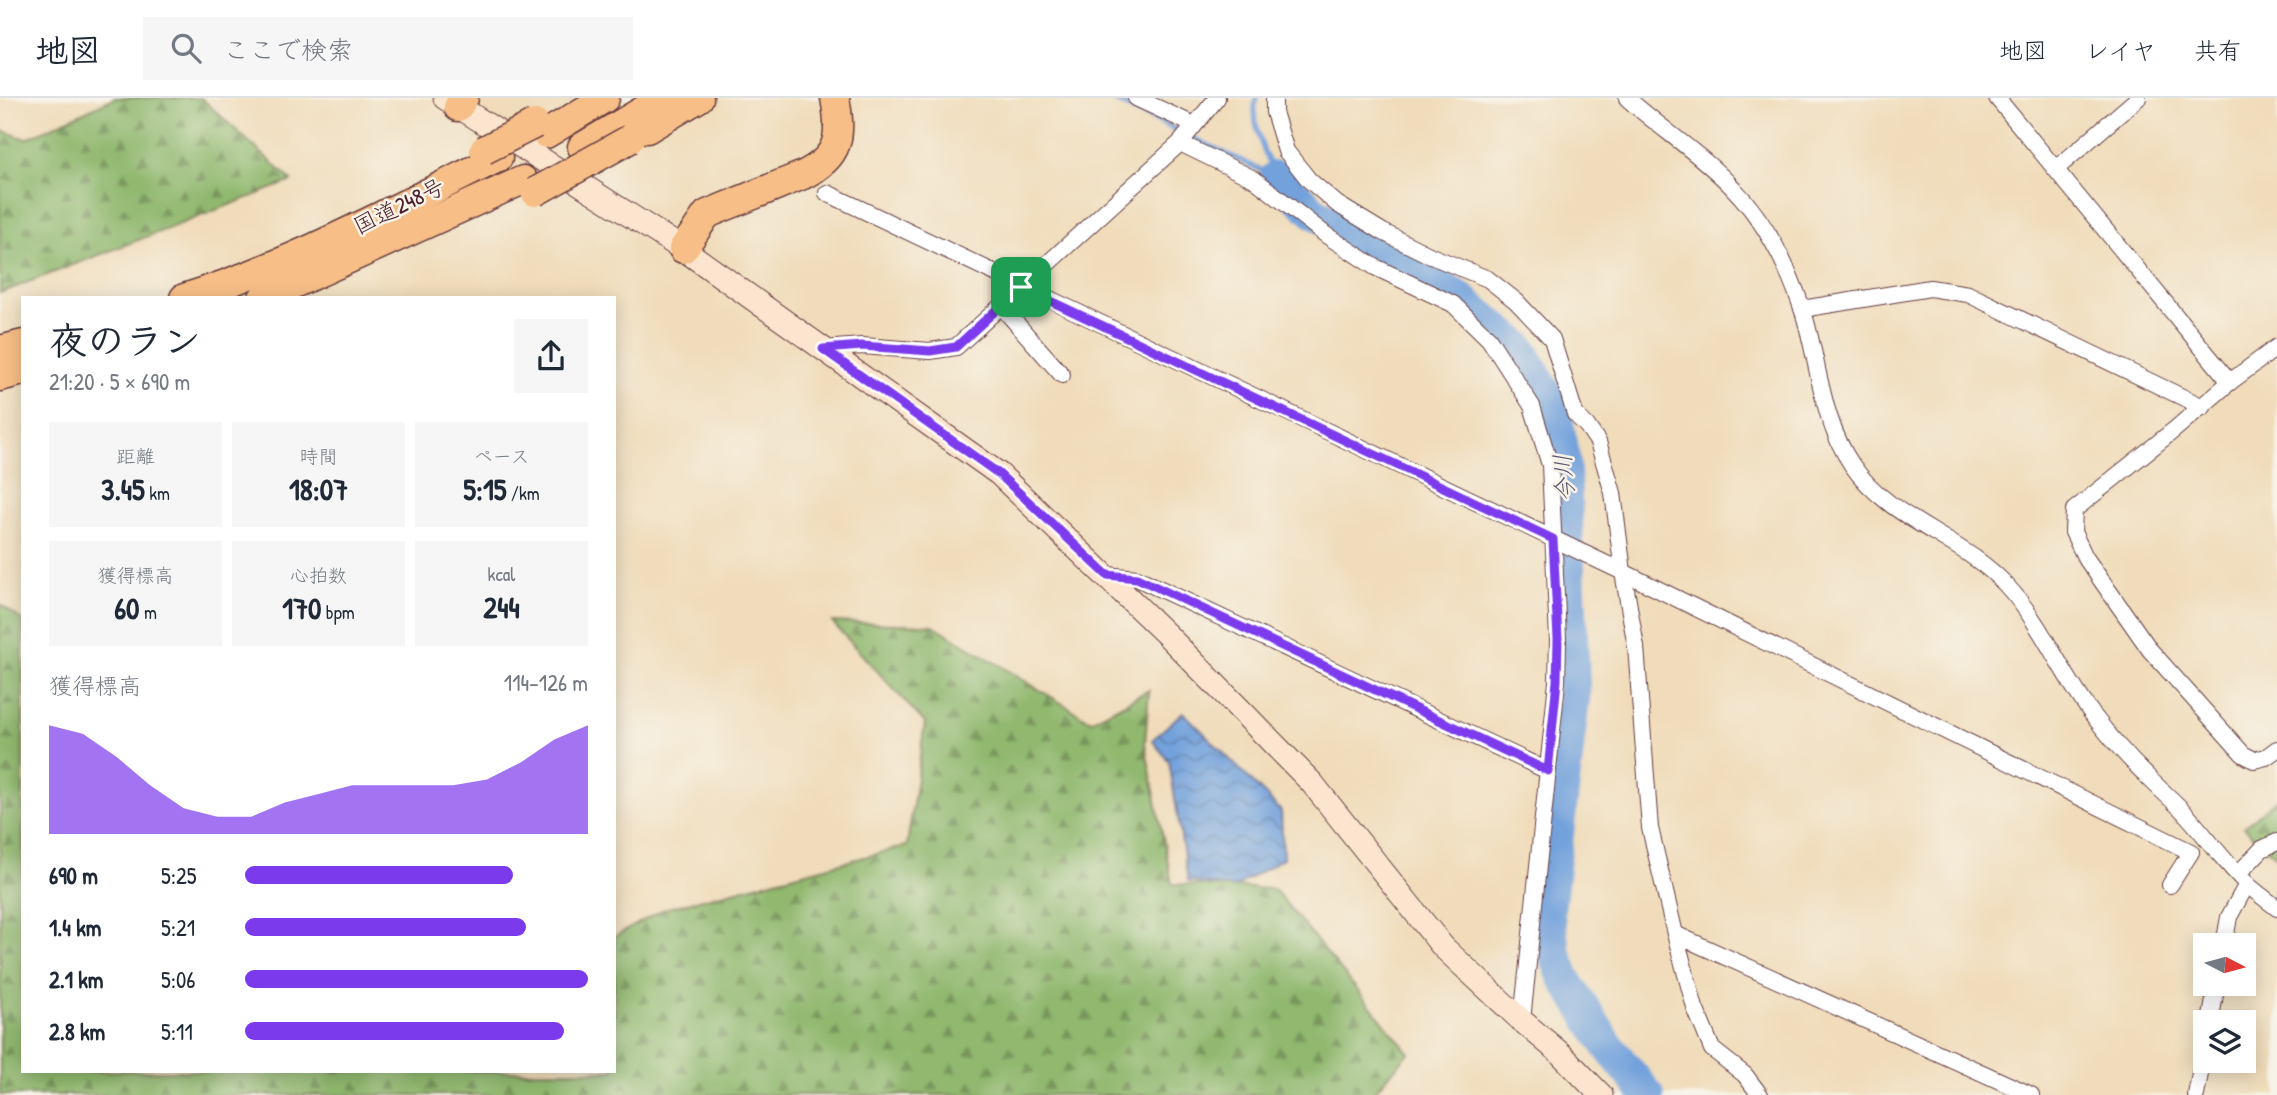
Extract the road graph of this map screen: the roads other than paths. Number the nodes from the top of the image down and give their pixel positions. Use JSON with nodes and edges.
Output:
{"nodes":[{"id":1,"x":578,"y":98,"type":"edge"},
{"id":2,"x":605,"y":98,"type":"edge"},
{"id":3,"x":664,"y":98,"type":"edge"},
{"id":4,"x":699,"y":98,"type":"edge"},
{"id":5,"x":1136,"y":98,"type":"edge"},
{"id":6,"x":1217,"y":98,"type":"edge"},
{"id":7,"x":1274,"y":98,"type":"edge"},
{"id":8,"x":1627,"y":98,"type":"edge"},
{"id":9,"x":1997,"y":98,"type":"edge"},
{"id":10,"x":2138,"y":98,"type":"edge"},
{"id":11,"x":834,"y":99,"type":"edge"},
{"id":12,"x":456,"y":101,"type":"edge"},
{"id":13,"x":1194,"y":125,"type":"junction"},
{"id":14,"x":541,"y":129,"type":"junction"},
{"id":15,"x":1180,"y":143,"type":"junction"},
{"id":16,"x":2056,"y":169,"type":"junction"},
{"id":17,"x":529,"y":186,"type":"junction"},
{"id":18,"x":827,"y":193,"type":"dead end"},
{"id":19,"x":683,"y":249,"type":"junction"},
{"id":20,"x":258,"y":286,"type":"edge"},
{"id":21,"x":1021,"y":287,"type":"junction"},
{"id":22,"x":190,"y":296,"type":"edge"},
{"id":23,"x":1000,"y":306,"type":"junction"},
{"id":24,"x":1802,"y":309,"type":"junction"},
{"id":25,"x":21,"y":345,"type":"edge"},
{"id":26,"x":2277,"y":347,"type":"edge"},
{"id":27,"x":823,"y":349,"type":"junction"},
{"id":28,"x":0,"y":350,"type":"edge"},
{"id":29,"x":21,"y":372,"type":"edge"},
{"id":30,"x":1062,"y":375,"type":"dead end"},
{"id":31,"x":0,"y":377,"type":"edge"},
{"id":32,"x":2230,"y":382,"type":"junction"},
{"id":33,"x":2203,"y":407,"type":"junction"},
{"id":34,"x":1555,"y":540,"type":"junction"},
{"id":35,"x":1623,"y":572,"type":"junction"},
{"id":36,"x":1107,"y":575,"type":"junction"},
{"id":37,"x":2277,"y":749,"type":"edge"},
{"id":38,"x":1548,"y":771,"type":"junction"},
{"id":39,"x":2277,"y":842,"type":"edge"},
{"id":40,"x":2243,"y":879,"type":"junction"},
{"id":41,"x":2170,"y":885,"type":"dead end"},
{"id":42,"x":2277,"y":908,"type":"edge"},
{"id":43,"x":2227,"y":933,"type":"edge"},
{"id":44,"x":1675,"y":934,"type":"junction"},
{"id":45,"x":1522,"y":1021,"type":"junction"},
{"id":46,"x":2200,"y":1073,"type":"edge"},
{"id":47,"x":1601,"y":1095,"type":"edge"},
{"id":48,"x":1759,"y":1095,"type":"edge"},
{"id":49,"x":2031,"y":1095,"type":"edge"},
{"id":50,"x":2196,"y":1095,"type":"edge"}],
"edges":[{"from":1,"to":14,"type":"highway"},
{"from":2,"to":14,"type":"highway","name":"国道248号"},
{"from":3,"to":17,"type":"highway"},
{"from":4,"to":17,"type":"highway","bridge":true},
{"from":5,"to":13,"type":"street"},
{"from":6,"to":13,"type":"street"},
{"from":7,"to":35,"type":"street"},
{"from":8,"to":24,"type":"street"},
{"from":9,"to":16,"type":"street"},
{"from":10,"to":16,"type":"street"},
{"from":11,"to":19,"type":"highway"},
{"from":12,"to":19,"type":"street"},
{"from":13,"to":15,"type":"street"},
{"from":14,"to":20,"type":"highway","name":"国道248号"},
{"from":15,"to":21,"type":"street"},
{"from":15,"to":34,"type":"street"},
{"from":16,"to":32,"type":"street"},
{"from":17,"to":20,"type":"highway","name":"国道248号"},
{"from":18,"to":21,"type":"street"},
{"from":19,"to":27,"type":"street"},
{"from":20,"to":22,"type":"highway","name":"国道248号"},
{"from":21,"to":23,"type":"street"},
{"from":21,"to":34,"type":"street"},
{"from":23,"to":27,"type":"street"},
{"from":23,"to":30,"type":"street"},
{"from":24,"to":33,"type":"street"},
{"from":24,"to":40,"type":"street"},
{"from":25,"to":28,"type":"highway"},
{"from":26,"to":32,"type":"street"},
{"from":27,"to":36,"type":"street"},
{"from":29,"to":31,"type":"highway"},
{"from":32,"to":33,"type":"street"},
{"from":33,"to":37,"type":"street"},
{"from":34,"to":35,"type":"street"},
{"from":34,"to":38,"type":"street"},
{"from":35,"to":41,"type":"street"},
{"from":35,"to":44,"type":"street"},
{"from":36,"to":38,"type":"street"},
{"from":36,"to":45,"type":"street"},
{"from":38,"to":45,"type":"street"},
{"from":39,"to":40,"type":"street"},
{"from":40,"to":42,"type":"street"},
{"from":40,"to":43,"type":"street"},
{"from":44,"to":48,"type":"street"},
{"from":44,"to":49,"type":"street"},
{"from":45,"to":47,"type":"street"},
{"from":46,"to":50,"type":"street"}]}
